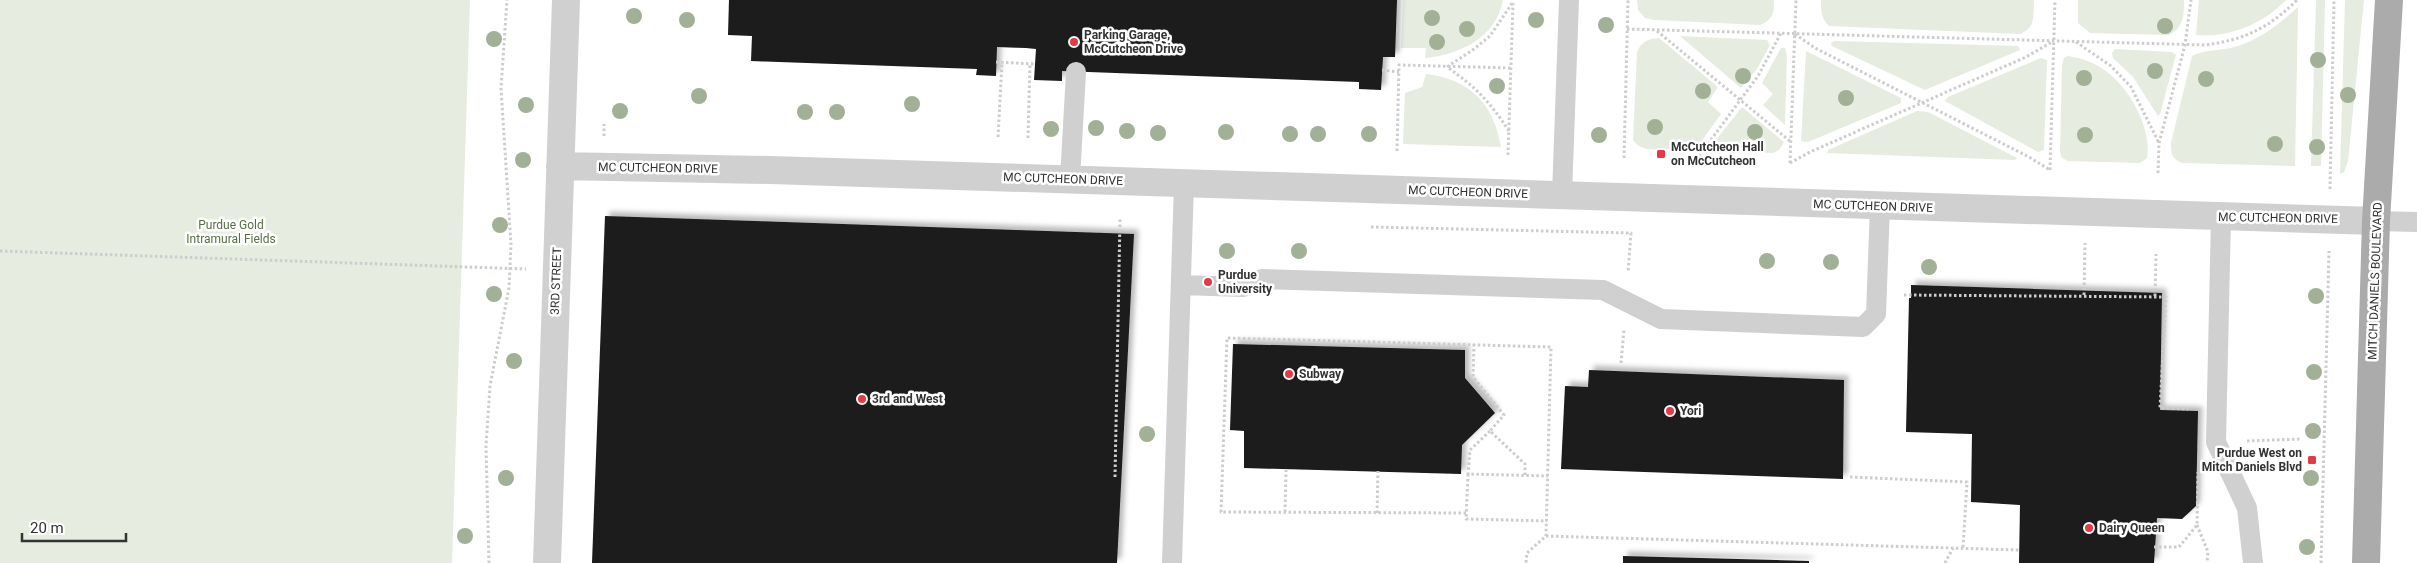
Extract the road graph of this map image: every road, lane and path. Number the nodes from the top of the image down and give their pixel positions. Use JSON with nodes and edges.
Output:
{"nodes":[{"id":1,"x":506,"y":0,"type":"edge"},
{"id":2,"x":566,"y":0,"type":"edge"},
{"id":3,"x":1568,"y":0,"type":"edge"},
{"id":4,"x":1628,"y":0,"type":"edge"},
{"id":5,"x":1796,"y":0,"type":"edge"},
{"id":6,"x":2055,"y":0,"type":"edge"},
{"id":7,"x":2191,"y":0,"type":"edge"},
{"id":8,"x":2298,"y":0,"type":"edge"},
{"id":9,"x":2334,"y":0,"type":"edge"},
{"id":10,"x":2389,"y":0,"type":"edge"},
{"id":11,"x":1513,"y":1,"type":"edge"},
{"id":12,"x":1628,"y":29,"type":"junction"},
{"id":13,"x":1656,"y":30,"type":"junction"},
{"id":14,"x":1781,"y":33,"type":"junction"},
{"id":15,"x":1795,"y":34,"type":"junction"},
{"id":16,"x":2054,"y":41,"type":"junction"},
{"id":17,"x":2076,"y":42,"type":"junction"},
{"id":18,"x":2185,"y":45,"type":"junction"},
{"id":19,"x":996,"y":62,"type":"dead end"},
{"id":20,"x":1002,"y":62,"type":"junction"},
{"id":21,"x":1447,"y":67,"type":"junction"},
{"id":22,"x":1511,"y":68,"type":"junction"},
{"id":23,"x":1382,"y":70,"type":"dead end"},
{"id":24,"x":1076,"y":72,"type":"dead end"},
{"id":25,"x":1399,"y":72,"type":"junction"},
{"id":26,"x":1741,"y":99,"type":"junction"},
{"id":27,"x":1922,"y":102,"type":"junction"},
{"id":28,"x":1509,"y":131,"type":"junction"},
{"id":29,"x":998,"y":137,"type":"dead end"},
{"id":30,"x":1028,"y":138,"type":"dead end"},
{"id":31,"x":1791,"y":142,"type":"junction"},
{"id":32,"x":2159,"y":144,"type":"junction"},
{"id":33,"x":1396,"y":151,"type":"dead end"},
{"id":34,"x":1508,"y":155,"type":"dead end"},
{"id":35,"x":1624,"y":158,"type":"dead end"},
{"id":36,"x":1696,"y":160,"type":"dead end"},
{"id":37,"x":560,"y":166,"type":"junction"},
{"id":38,"x":2158,"y":173,"type":"dead end"},
{"id":39,"x":1070,"y":180,"type":"junction"},
{"id":40,"x":1184,"y":183,"type":"junction"},
{"id":41,"x":2330,"y":190,"type":"dead end"},
{"id":42,"x":1562,"y":195,"type":"junction"},
{"id":43,"x":1880,"y":206,"type":"junction"},
{"id":44,"x":2086,"y":212,"type":"junction"},
{"id":45,"x":2221,"y":217,"type":"junction"},
{"id":46,"x":1120,"y":219,"type":"dead end"},
{"id":47,"x":2376,"y":221,"type":"junction"},
{"id":48,"x":2417,"y":222,"type":"edge"},
{"id":49,"x":1371,"y":227,"type":"dead end"},
{"id":50,"x":1631,"y":233,"type":"dead end"},
{"id":51,"x":0,"y":251,"type":"edge"},
{"id":52,"x":2156,"y":254,"type":"dead end"},
{"id":53,"x":2329,"y":258,"type":"dead end"},
{"id":54,"x":509,"y":269,"type":"junction"},
{"id":55,"x":557,"y":270,"type":"junction"},
{"id":56,"x":1181,"y":285,"type":"junction"},
{"id":57,"x":1904,"y":286,"type":"dead end"},
{"id":58,"x":2084,"y":295,"type":"junction"},
{"id":59,"x":2155,"y":296,"type":"junction"},
{"id":60,"x":1474,"y":344,"type":"junction"},
{"id":61,"x":2190,"y":409,"type":"dead end"},
{"id":62,"x":1490,"y":431,"type":"junction"},
{"id":63,"x":2301,"y":439,"type":"dead end"},
{"id":64,"x":2216,"y":442,"type":"junction"},
{"id":65,"x":1286,"y":470,"type":"dead end"},
{"id":66,"x":1378,"y":471,"type":"dead end"},
{"id":67,"x":1468,"y":474,"type":"junction"},
{"id":68,"x":1525,"y":476,"type":"junction"},
{"id":69,"x":1548,"y":476,"type":"junction"},
{"id":70,"x":1115,"y":477,"type":"dead end"},
{"id":71,"x":1850,"y":477,"type":"dead end"},
{"id":72,"x":1285,"y":512,"type":"junction"},
{"id":73,"x":1377,"y":513,"type":"junction"},
{"id":74,"x":1466,"y":513,"type":"junction"},
{"id":75,"x":1547,"y":521,"type":"junction"},
{"id":76,"x":2197,"y":525,"type":"junction"},
{"id":77,"x":1546,"y":536,"type":"junction"},
{"id":78,"x":2154,"y":547,"type":"dead end"},
{"id":79,"x":1953,"y":548,"type":"junction"},
{"id":80,"x":1963,"y":548,"type":"junction"},
{"id":81,"x":2019,"y":550,"type":"dead end"},
{"id":82,"x":488,"y":563,"type":"edge"},
{"id":83,"x":547,"y":563,"type":"edge"},
{"id":84,"x":1172,"y":563,"type":"edge"},
{"id":85,"x":1526,"y":563,"type":"edge"},
{"id":86,"x":1945,"y":563,"type":"edge"},
{"id":87,"x":2207,"y":563,"type":"edge"},
{"id":88,"x":2253,"y":563,"type":"edge"},
{"id":89,"x":2321,"y":563,"type":"edge"},
{"id":90,"x":2366,"y":563,"type":"edge"}],
"edges":[{"from":1,"to":54,"type":"path"},
{"from":2,"to":37,"type":"street","name":"3RD STREET"},
{"from":3,"to":42,"type":"lane"},
{"from":4,"to":12,"type":"path"},
{"from":5,"to":15,"type":"path"},
{"from":6,"to":16,"type":"path"},
{"from":7,"to":18,"type":"path"},
{"from":8,"to":18,"type":"path"},
{"from":9,"to":41,"type":"path"},
{"from":10,"to":47,"type":"main road","name":"MITCH DANIELS BOULEVARD"},
{"from":11,"to":21,"type":"path"},
{"from":11,"to":22,"type":"path"},
{"from":12,"to":13,"type":"path"},
{"from":12,"to":35,"type":"path"},
{"from":13,"to":14,"type":"path"},
{"from":13,"to":26,"type":"path"},
{"from":14,"to":15,"type":"path"},
{"from":14,"to":26,"type":"path"},
{"from":15,"to":16,"type":"path"},
{"from":15,"to":27,"type":"path"},
{"from":15,"to":31,"type":"path"},
{"from":16,"to":17,"type":"path"},
{"from":16,"to":27,"type":"path"},
{"from":16,"to":27,"type":"path"},
{"from":17,"to":18,"type":"path"},
{"from":17,"to":32,"type":"path"},
{"from":18,"to":32,"type":"path"},
{"from":19,"to":20,"type":"path"},
{"from":20,"to":29,"type":"path"},
{"from":20,"to":30,"type":"path"},
{"from":21,"to":22,"type":"path"},
{"from":21,"to":25,"type":"path"},
{"from":21,"to":28,"type":"path"},
{"from":22,"to":28,"type":"path"},
{"from":23,"to":25,"type":"path"},
{"from":24,"to":39,"type":"lane"},
{"from":25,"to":33,"type":"path"},
{"from":26,"to":31,"type":"path"},
{"from":26,"to":36,"type":"path"},
{"from":27,"to":31,"type":"path"},
{"from":28,"to":34,"type":"path"},
{"from":32,"to":38,"type":"path"},
{"from":37,"to":39,"type":"street","name":"MC CUTCHEON DRIVE"},
{"from":37,"to":55,"type":"street","name":"3RD STREET"},
{"from":39,"to":40,"type":"street","name":"MC CUTCHEON DRIVE"},
{"from":40,"to":42,"type":"street","name":"MC CUTCHEON DRIVE"},
{"from":40,"to":56,"type":"lane"},
{"from":42,"to":43,"type":"street","name":"MC CUTCHEON DRIVE"},
{"from":43,"to":44,"type":"street","name":"MC CUTCHEON DRIVE"},
{"from":43,"to":56,"type":"lane"},
{"from":44,"to":45,"type":"street","name":"MC CUTCHEON DRIVE"},
{"from":44,"to":58,"type":"path"},
{"from":45,"to":47,"type":"street","name":"MC CUTCHEON DRIVE"},
{"from":45,"to":64,"type":"lane"},
{"from":46,"to":70,"type":"path"},
{"from":47,"to":48,"type":"lane"},
{"from":47,"to":90,"type":"main road","name":"MITCH DANIELS BOULEVARD"},
{"from":49,"to":50,"type":"path"},
{"from":51,"to":54,"type":"path"},
{"from":52,"to":59,"type":"path"},
{"from":53,"to":89,"type":"path"},
{"from":54,"to":55,"type":"path"},
{"from":54,"to":82,"type":"path"},
{"from":55,"to":83,"type":"street","name":"3RD STREET"},
{"from":56,"to":84,"type":"lane"},
{"from":57,"to":58,"type":"path"},
{"from":58,"to":59,"type":"path"},
{"from":59,"to":61,"type":"path"},
{"from":60,"to":62,"type":"path"},
{"from":60,"to":69,"type":"path"},
{"from":60,"to":72,"type":"path"},
{"from":62,"to":67,"type":"path"},
{"from":62,"to":68,"type":"path"},
{"from":63,"to":64,"type":"path"},
{"from":64,"to":76,"type":"path"},
{"from":64,"to":88,"type":"lane"},
{"from":65,"to":72,"type":"path"},
{"from":66,"to":73,"type":"path"},
{"from":67,"to":68,"type":"path"},
{"from":67,"to":74,"type":"path"},
{"from":68,"to":69,"type":"path"},
{"from":69,"to":75,"type":"path"},
{"from":71,"to":80,"type":"path"},
{"from":72,"to":73,"type":"path"},
{"from":73,"to":74,"type":"path"},
{"from":74,"to":75,"type":"path"},
{"from":75,"to":77,"type":"path"},
{"from":76,"to":78,"type":"path"},
{"from":76,"to":87,"type":"path"},
{"from":77,"to":79,"type":"path"},
{"from":77,"to":85,"type":"path"},
{"from":79,"to":80,"type":"path"},
{"from":79,"to":86,"type":"path"},
{"from":80,"to":81,"type":"path"}]}
